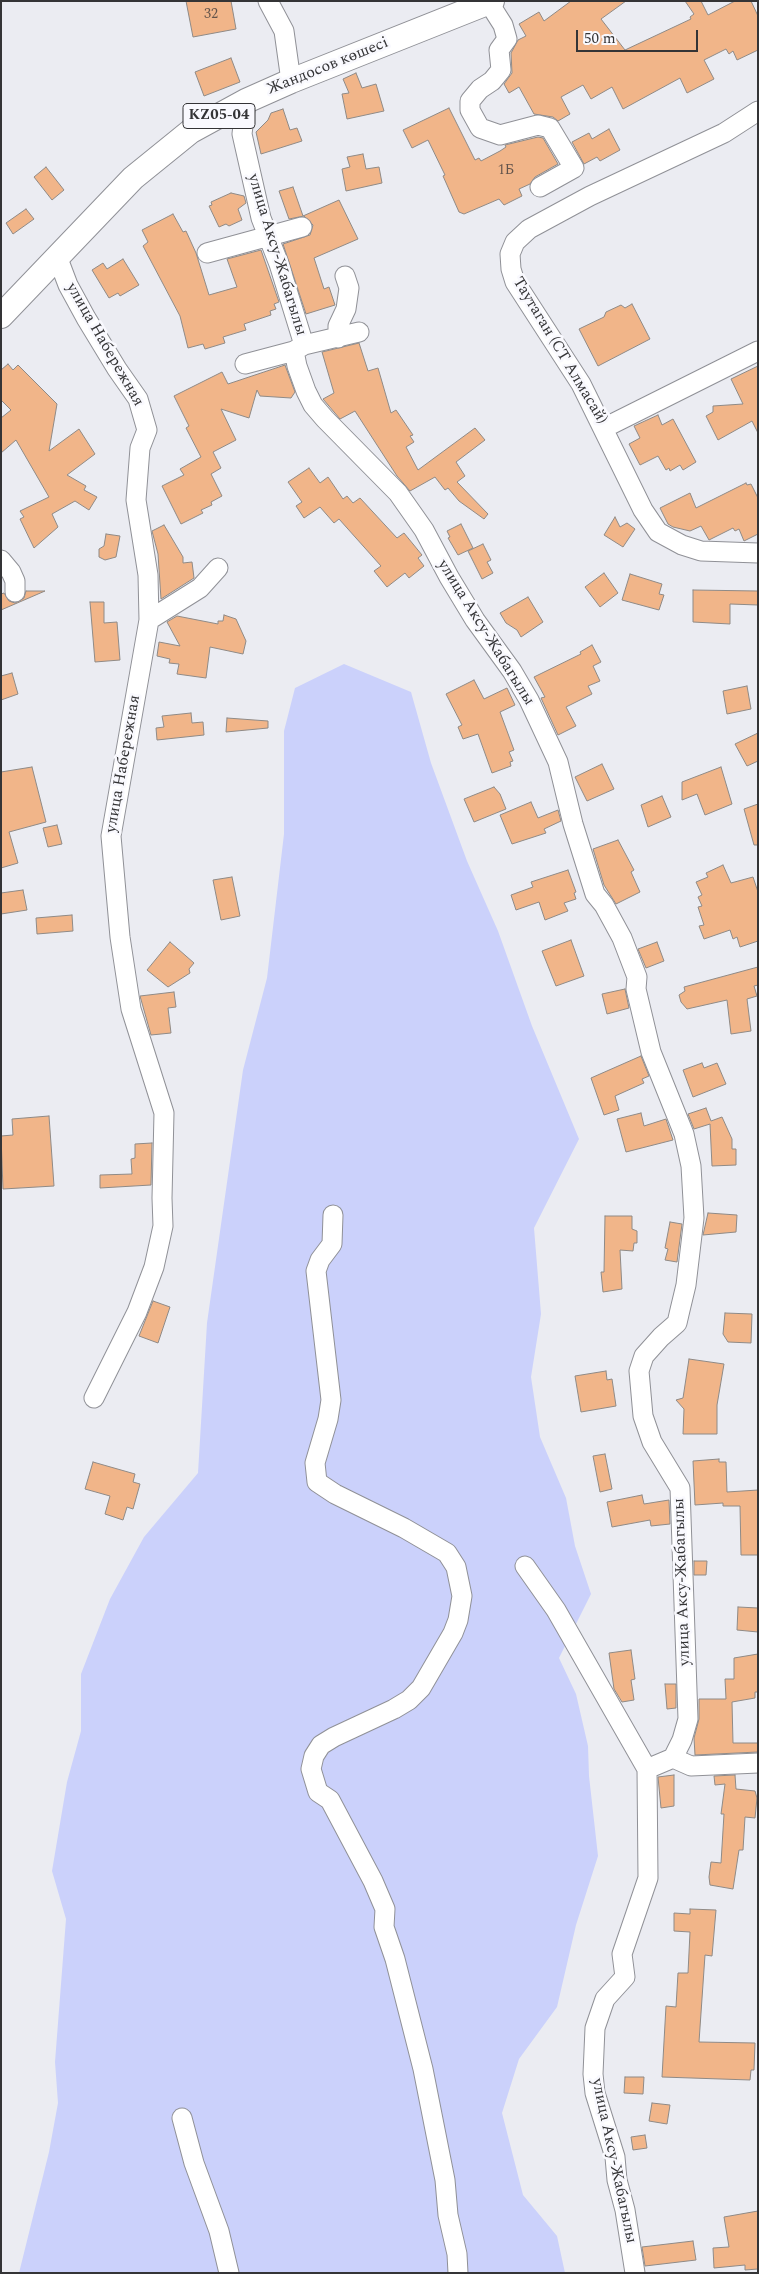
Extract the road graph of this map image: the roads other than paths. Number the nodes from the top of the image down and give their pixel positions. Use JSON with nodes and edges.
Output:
{"nodes":[{"id":1,"x":268,"y":1,"type":"edge"},
{"id":2,"x":490,"y":2,"type":"edge"},
{"id":3,"x":291,"y":81,"type":"junction"},
{"id":4,"x":246,"y":101,"type":"junction"},
{"id":5,"x":758,"y":111,"type":"edge"},
{"id":6,"x":574,"y":168,"type":"junction"},
{"id":7,"x":540,"y":186,"type":"dead end"},
{"id":8,"x":590,"y":196,"type":"junction"},
{"id":9,"x":302,"y":227,"type":"dead end"},
{"id":10,"x":269,"y":237,"type":"junction"},
{"id":11,"x":207,"y":253,"type":"dead end"},
{"id":12,"x":57,"y":256,"type":"junction"},
{"id":13,"x":345,"y":276,"type":"dead end"},
{"id":14,"x":1,"y":316,"type":"edge"},
{"id":15,"x":359,"y":332,"type":"dead end"},
{"id":16,"x":338,"y":338,"type":"junction"},
{"id":17,"x":299,"y":348,"type":"junction"},
{"id":18,"x":758,"y":351,"type":"edge"},
{"id":19,"x":245,"y":364,"type":"dead end"},
{"id":20,"x":604,"y":428,"type":"junction"},
{"id":21,"x":758,"y":552,"type":"edge"},
{"id":22,"x":1,"y":560,"type":"edge"},
{"id":23,"x":218,"y":568,"type":"dead end"},
{"id":24,"x":15,"y":592,"type":"dead end"},
{"id":25,"x":149,"y":620,"type":"junction"},
{"id":26,"x":333,"y":1215,"type":"dead end"},
{"id":27,"x":94,"y":1398,"type":"dead end"},
{"id":28,"x":525,"y":1566,"type":"dead end"},
{"id":29,"x":673,"y":1758,"type":"junction"},
{"id":30,"x":758,"y":1763,"type":"edge"},
{"id":31,"x":647,"y":1769,"type":"junction"},
{"id":32,"x":182,"y":2118,"type":"dead end"},
{"id":33,"x":230,"y":2273,"type":"edge"},
{"id":34,"x":458,"y":2273,"type":"edge"},
{"id":35,"x":635,"y":2273,"type":"edge"}],
"edges":[{"from":1,"to":3,"type":"street"},
{"from":2,"to":3,"type":"main road","name":"Жандосов көшесі","number":"KZ05-04"},
{"from":2,"to":6,"type":"street"},
{"from":3,"to":4,"type":"main road","name":"Жандосов көшесі","number":"KZ05-04"},
{"from":4,"to":10,"type":"street","name":"улица Аксу-Жабагылы"},
{"from":4,"to":12,"type":"main road","name":"Жандосов көшесі","number":"KZ05-04"},
{"from":5,"to":8,"type":"street","name":"Таутаган (СТ Алмасай)"},
{"from":6,"to":7,"type":"street"},
{"from":6,"to":8,"type":"street"},
{"from":8,"to":20,"type":"street","name":"Таутаган (СТ Алмасай)"},
{"from":9,"to":10,"type":"street"},
{"from":10,"to":11,"type":"street"},
{"from":10,"to":17,"type":"street","name":"улица Аксу-Жабагылы"},
{"from":12,"to":14,"type":"main road","name":"Жандосов көшесі","number":"KZ05-04"},
{"from":12,"to":25,"type":"street","name":"улица Набережная"},
{"from":13,"to":16,"type":"street"},
{"from":15,"to":16,"type":"street"},
{"from":16,"to":17,"type":"street"},
{"from":17,"to":19,"type":"street"},
{"from":17,"to":29,"type":"street","name":"улица Аксу-Жабагылы"},
{"from":18,"to":20,"type":"street"},
{"from":20,"to":21,"type":"street","name":"Таутаган (СТ Алмасай)"},
{"from":22,"to":24,"type":"street"},
{"from":23,"to":25,"type":"street"},
{"from":25,"to":27,"type":"street","name":"улица Набережная"},
{"from":26,"to":34,"type":"street"},
{"from":28,"to":31,"type":"street"},
{"from":29,"to":30,"type":"street"},
{"from":29,"to":31,"type":"street"},
{"from":31,"to":35,"type":"street","name":"улица Аксу-Жабагылы"},
{"from":32,"to":33,"type":"street"}]}
